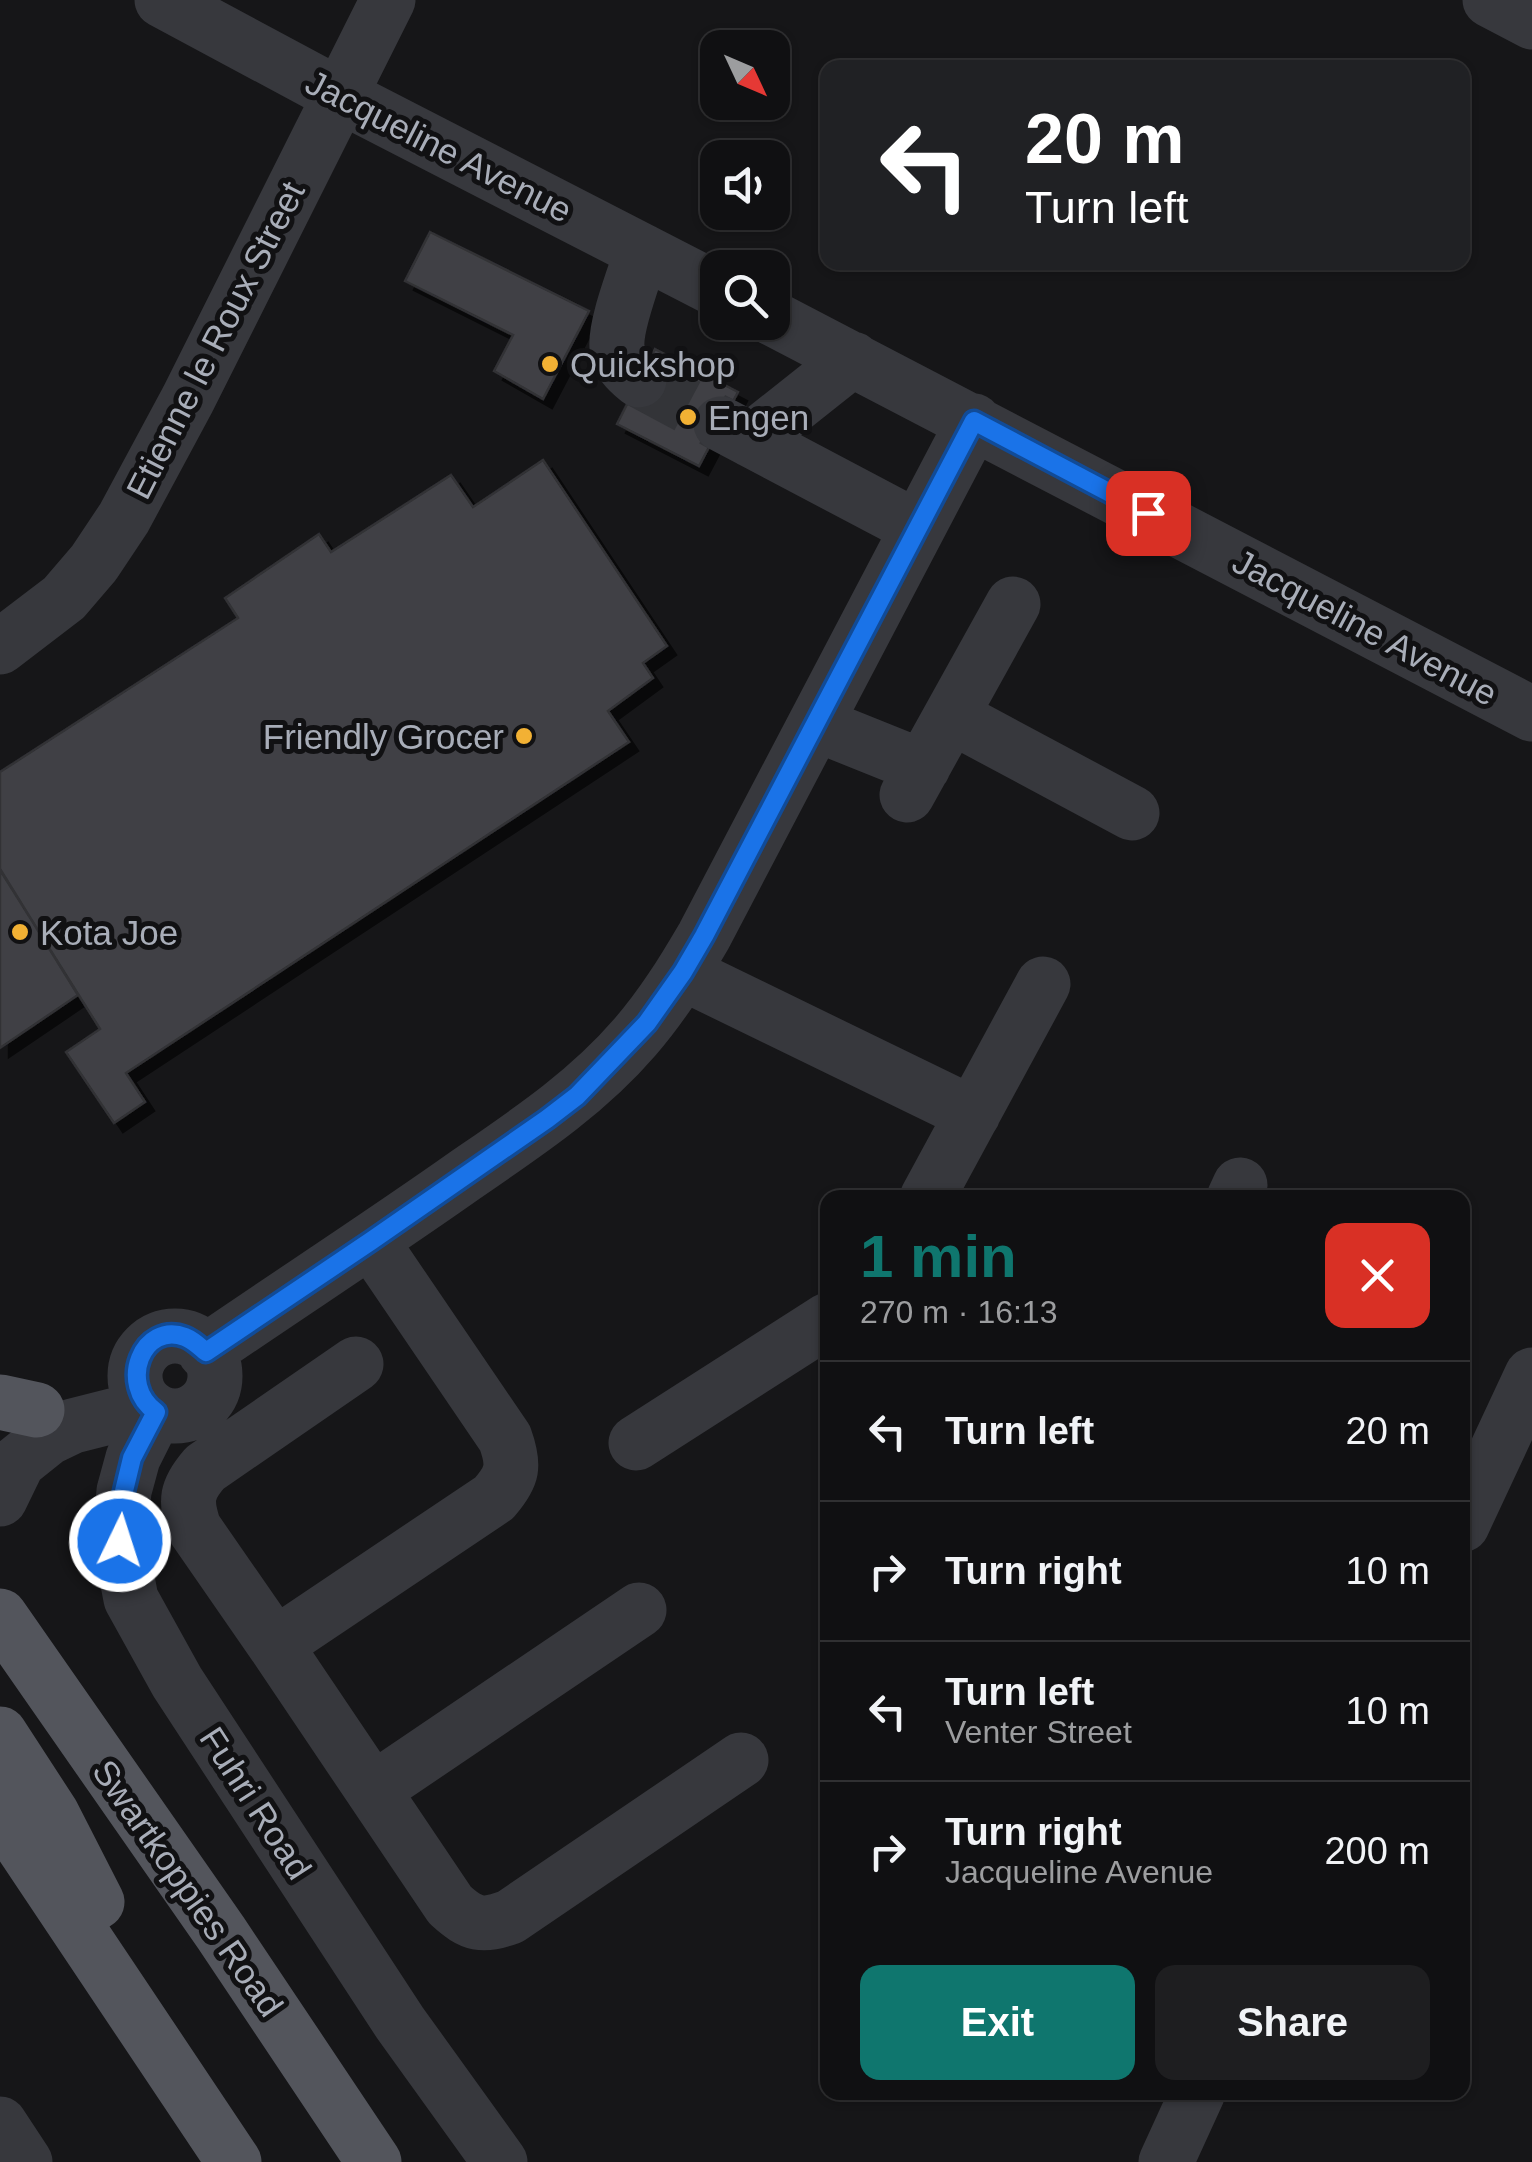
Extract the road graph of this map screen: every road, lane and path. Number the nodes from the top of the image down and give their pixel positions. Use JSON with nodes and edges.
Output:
{"nodes":[{"id":1,"x":162,"y":0,"type":"edge"},
{"id":2,"x":388,"y":0,"type":"edge"},
{"id":3,"x":1490,"y":0,"type":"edge"},
{"id":4,"x":1532,"y":22,"type":"edge"},
{"id":5,"x":339,"y":95,"type":"junction"},
{"id":6,"x":642,"y":251,"type":"junction"},
{"id":7,"x":700,"y":281,"type":"edge"},
{"id":8,"x":790,"y":327,"type":"edge"},
{"id":9,"x":852,"y":359,"type":"junction"},
{"id":10,"x":639,"y":380,"type":"tunnel mouth"},
{"id":11,"x":974,"y":421,"type":"junction"},
{"id":12,"x":918,"y":528,"type":"junction"},
{"id":13,"x":1013,"y":604,"type":"dead end"},
{"id":14,"x":0,"y":647,"type":"edge"},
{"id":15,"x":1532,"y":714,"type":"edge"},
{"id":16,"x":951,"y":716,"type":"junction"},
{"id":17,"x":816,"y":724,"type":"junction"},
{"id":18,"x":1132,"y":813,"type":"dead end"},
{"id":19,"x":683,"y":972,"type":"junction"},
{"id":20,"x":1043,"y":984,"type":"dead end"},
{"id":21,"x":973,"y":1114,"type":"junction"},
{"id":22,"x":932,"y":1190,"type":"edge"},
{"id":23,"x":371,"y":1241,"type":"junction"},
{"id":24,"x":820,"y":1325,"type":"edge"},
{"id":25,"x":356,"y":1364,"type":"dead end"},
{"id":26,"x":1532,"y":1375,"type":"edge"},
{"id":27,"x":146,"y":1398,"type":"junction"},
{"id":28,"x":28,"y":1418,"type":"edge"},
{"id":29,"x":636,"y":1443,"type":"dead end"},
{"id":30,"x":124,"y":1491,"type":"junction"},
{"id":31,"x":0,"y":1499,"type":"edge"},
{"id":32,"x":1470,"y":1508,"type":"edge"},
{"id":33,"x":639,"y":1610,"type":"dead end"},
{"id":34,"x":0,"y":1616,"type":"edge"},
{"id":35,"x":275,"y":1645,"type":"junction"},
{"id":36,"x":0,"y":1734,"type":"edge"},
{"id":37,"x":741,"y":1760,"type":"dead end"},
{"id":38,"x":372,"y":1790,"type":"junction"},
{"id":39,"x":0,"y":1812,"type":"edge"},
{"id":40,"x":119,"y":1987,"type":"junction"},
{"id":41,"x":1194,"y":2100,"type":"edge"},
{"id":42,"x":0,"y":2124,"type":"edge"},
{"id":43,"x":24,"y":2162,"type":"edge"},
{"id":44,"x":234,"y":2162,"type":"edge"},
{"id":45,"x":374,"y":2162,"type":"edge"},
{"id":46,"x":500,"y":2162,"type":"edge"},
{"id":47,"x":1166,"y":2162,"type":"edge"}],
"edges":[{"from":1,"to":5,"type":"street","name":"Jacqueline Avenue"},
{"from":2,"to":5,"type":"street","name":"Etienne le Roux Street"},
{"from":3,"to":4,"type":"street"},
{"from":5,"to":6,"type":"street","name":"Jacqueline Avenue"},
{"from":5,"to":14,"type":"street","name":"Etienne le Roux Street"},
{"from":6,"to":7,"type":"street","name":"Jacqueline Avenue"},
{"from":6,"to":10,"type":"street"},
{"from":8,"to":9,"type":"street","name":"Jacqueline Avenue"},
{"from":9,"to":11,"type":"street","name":"Jacqueline Avenue"},
{"from":9,"to":12,"type":"street"},
{"from":11,"to":12,"type":"street"},
{"from":11,"to":15,"type":"street","name":"Jacqueline Avenue"},
{"from":12,"to":17,"type":"street"},
{"from":13,"to":16,"type":"street"},
{"from":16,"to":17,"type":"street"},
{"from":16,"to":18,"type":"street"},
{"from":17,"to":19,"type":"street"},
{"from":19,"to":21,"type":"street"},
{"from":19,"to":23,"type":"street"},
{"from":20,"to":21,"type":"street"},
{"from":21,"to":22,"type":"street"},
{"from":23,"to":27,"type":"street","name":"Fuhri Road"},
{"from":23,"to":35,"type":"street"},
{"from":24,"to":29,"type":"street"},
{"from":25,"to":35,"type":"street"},
{"from":26,"to":32,"type":"street"},
{"from":27,"to":28,"type":"street"},
{"from":27,"to":30,"type":"street","name":"Fuhri Road"},
{"from":28,"to":30,"type":"street"},
{"from":28,"to":31,"type":"street"},
{"from":30,"to":46,"type":"street","name":"Fuhri Road"},
{"from":33,"to":38,"type":"street"},
{"from":34,"to":45,"type":"main road","name":"Swartkoppies Road"},
{"from":35,"to":38,"type":"street"},
{"from":36,"to":40,"type":"main road"},
{"from":37,"to":38,"type":"street"},
{"from":39,"to":40,"type":"main road"},
{"from":40,"to":44,"type":"main road"},
{"from":41,"to":47,"type":"street"},
{"from":42,"to":43,"type":"street"}]}
